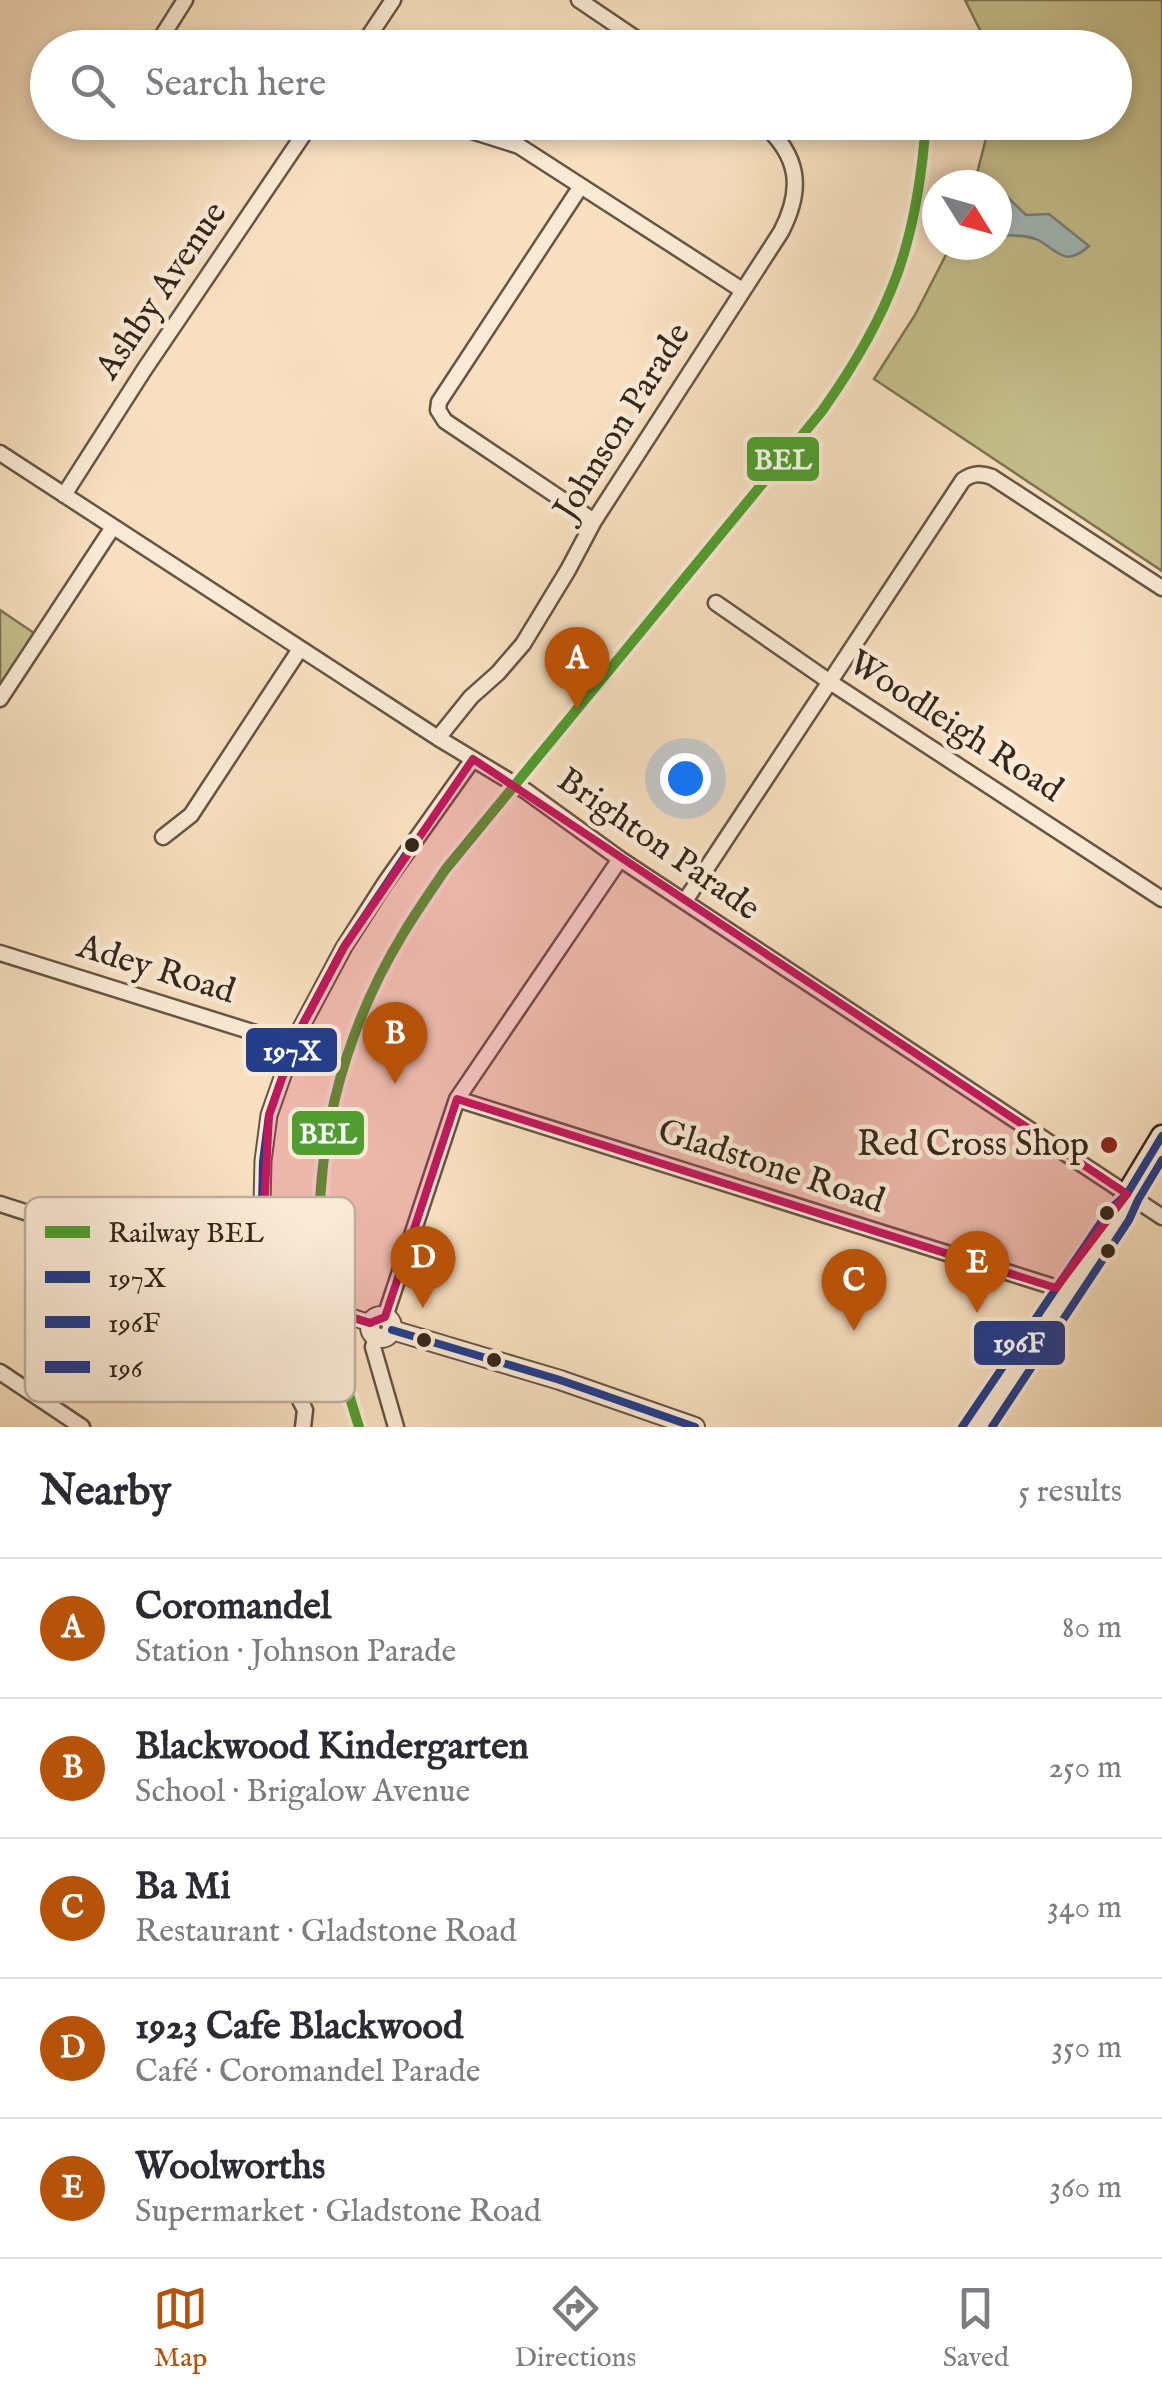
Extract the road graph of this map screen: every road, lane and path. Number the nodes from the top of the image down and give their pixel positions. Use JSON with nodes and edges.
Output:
{"nodes":[{"id":1,"x":186,"y":0,"type":"edge"},
{"id":2,"x":392,"y":0,"type":"edge"},
{"id":3,"x":579,"y":0,"type":"edge"},
{"id":4,"x":165,"y":30,"type":"edge"},
{"id":5,"x":373,"y":30,"type":"edge"},
{"id":6,"x":623,"y":30,"type":"edge"},
{"id":7,"x":300,"y":140,"type":"edge"},
{"id":8,"x":500,"y":140,"type":"edge"},
{"id":9,"x":779,"y":140,"type":"edge"},
{"id":10,"x":582,"y":186,"type":"junction"},
{"id":11,"x":742,"y":290,"type":"junction"},
{"id":12,"x":0,"y":453,"type":"edge"},
{"id":13,"x":64,"y":495,"type":"junction"},
{"id":14,"x":594,"y":521,"type":"junction"},
{"id":15,"x":113,"y":527,"type":"junction"},
{"id":16,"x":1162,"y":588,"type":"edge"},
{"id":17,"x":716,"y":603,"type":"dead end"},
{"id":18,"x":300,"y":649,"type":"junction"},
{"id":19,"x":830,"y":682,"type":"junction"},
{"id":20,"x":0,"y":698,"type":"edge"},
{"id":21,"x":438,"y":738,"type":"junction"},
{"id":22,"x":473,"y":759,"type":"junction"},
{"id":23,"x":162,"y":837,"type":"dead end"},
{"id":24,"x":620,"y":859,"type":"junction"},
{"id":25,"x":1162,"y":899,"type":"edge"},
{"id":26,"x":685,"y":902,"type":"junction"},
{"id":27,"x":0,"y":953,"type":"edge"},
{"id":28,"x":294,"y":1045,"type":"junction"},
{"id":29,"x":457,"y":1099,"type":"junction"},
{"id":30,"x":1162,"y":1136,"type":"edge"},
{"id":31,"x":1126,"y":1194,"type":"junction"},
{"id":32,"x":262,"y":1197,"type":"edge"},
{"id":33,"x":0,"y":1204,"type":"edge"},
{"id":34,"x":25,"y":1212,"type":"edge"},
{"id":35,"x":1162,"y":1217,"type":"edge"},
{"id":36,"x":1061,"y":1290,"type":"junction"},
{"id":37,"x":355,"y":1318,"type":"edge"},
{"id":38,"x":381,"y":1327,"type":"junction"},
{"id":39,"x":0,"y":1372,"type":"edge"},
{"id":40,"x":25,"y":1389,"type":"edge"},
{"id":41,"x":45,"y":1402,"type":"edge"},
{"id":42,"x":301,"y":1402,"type":"edge"},
{"id":43,"x":82,"y":1427,"type":"edge"},
{"id":44,"x":304,"y":1427,"type":"edge"},
{"id":45,"x":396,"y":1427,"type":"edge"},
{"id":46,"x":695,"y":1427,"type":"edge"},
{"id":47,"x":962,"y":1427,"type":"edge"},
{"id":48,"x":977,"y":1427,"type":"edge"}],
"edges":[{"from":1,"to":4,"type":"street"},
{"from":2,"to":5,"type":"street"},
{"from":3,"to":6,"type":"street"},
{"from":7,"to":13,"type":"street","name":"Ashby Avenue"},
{"from":8,"to":10,"type":"street"},
{"from":9,"to":11,"type":"street","name":"Johnson Parade"},
{"from":10,"to":11,"type":"street"},
{"from":10,"to":14,"type":"street"},
{"from":11,"to":14,"type":"street","name":"Johnson Parade"},
{"from":12,"to":13,"type":"street","name":"Brighton Parade"},
{"from":13,"to":15,"type":"street","name":"Brighton Parade"},
{"from":14,"to":21,"type":"street","name":"Johnson Parade"},
{"from":15,"to":18,"type":"street","name":"Brighton Parade"},
{"from":15,"to":20,"type":"street"},
{"from":16,"to":19,"type":"street"},
{"from":17,"to":19,"type":"street","name":"Woodleigh Road"},
{"from":18,"to":21,"type":"street","name":"Brighton Parade"},
{"from":18,"to":23,"type":"street"},
{"from":19,"to":25,"type":"street","name":"Woodleigh Road"},
{"from":19,"to":26,"type":"street"},
{"from":21,"to":22,"type":"street","name":"Brighton Parade"},
{"from":22,"to":24,"type":"street","name":"Brighton Parade"},
{"from":22,"to":28,"type":"street"},
{"from":24,"to":26,"type":"street","name":"Brighton Parade"},
{"from":24,"to":29,"type":"street"},
{"from":26,"to":31,"type":"street","name":"Brighton Parade"},
{"from":27,"to":28,"type":"street","name":"Adey Road"},
{"from":28,"to":32,"type":"street"},
{"from":29,"to":36,"type":"street","name":"Gladstone Road"},
{"from":29,"to":38,"type":"street"},
{"from":30,"to":31,"type":"main road"},
{"from":31,"to":35,"type":"street","name":"Brighton Parade"},
{"from":31,"to":36,"type":"main road"},
{"from":33,"to":34,"type":"street"},
{"from":36,"to":47,"type":"main road"},
{"from":36,"to":48,"type":"main road"},
{"from":37,"to":38,"type":"street"},
{"from":38,"to":45,"type":"street"},
{"from":38,"to":46,"type":"street"},
{"from":39,"to":40,"type":"street"},
{"from":41,"to":43,"type":"street"},
{"from":42,"to":44,"type":"street"}]}
